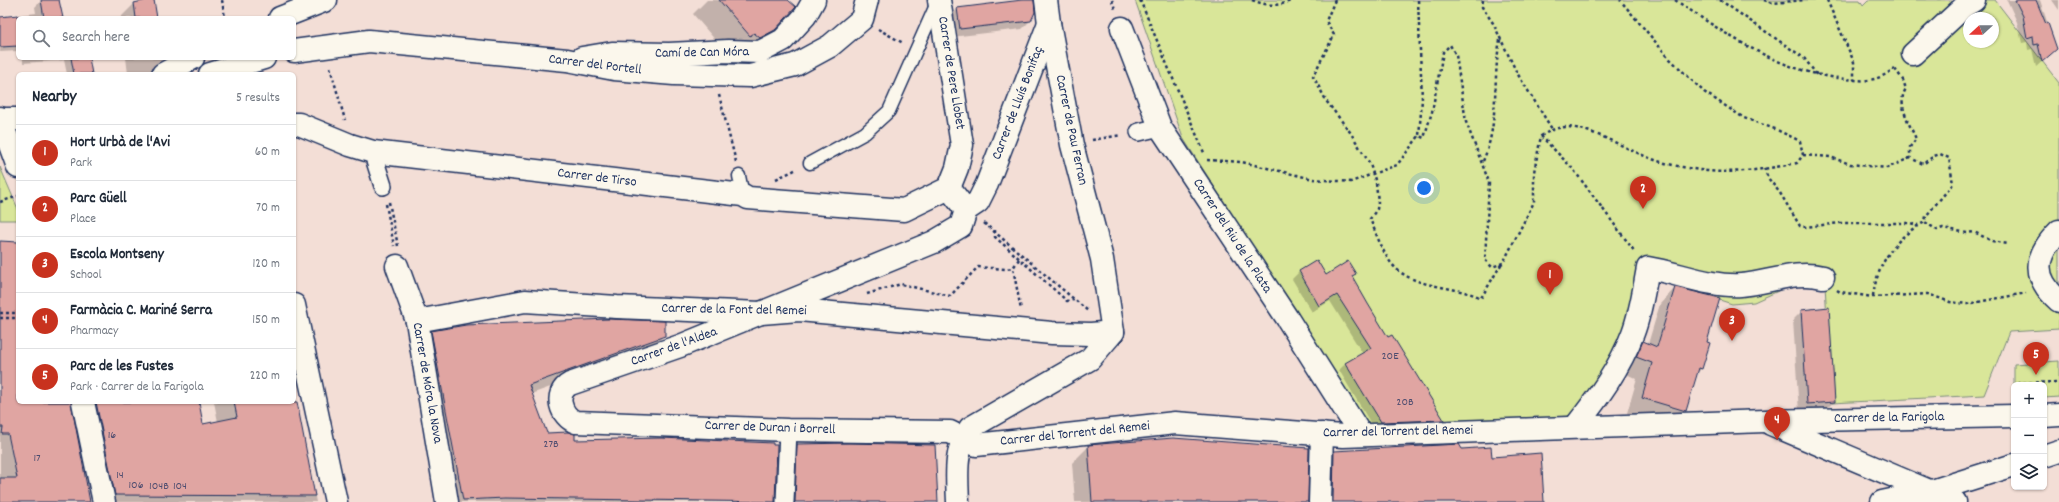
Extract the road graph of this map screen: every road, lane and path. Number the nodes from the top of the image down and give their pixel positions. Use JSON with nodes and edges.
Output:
{"nodes":[{"id":1,"x":222,"y":0,"type":"edge"},
{"id":2,"x":326,"y":0,"type":"edge"},
{"id":3,"x":814,"y":0,"type":"edge"},
{"id":4,"x":939,"y":0,"type":"edge"},
{"id":5,"x":1140,"y":0,"type":"edge"},
{"id":6,"x":1252,"y":0,"type":"edge"},
{"id":7,"x":1292,"y":0,"type":"edge"},
{"id":8,"x":1335,"y":0,"type":"edge"},
{"id":9,"x":1418,"y":0,"type":"edge"},
{"id":10,"x":1483,"y":0,"type":"edge"},
{"id":11,"x":1620,"y":0,"type":"edge"},
{"id":12,"x":1675,"y":0,"type":"edge"},
{"id":13,"x":1720,"y":0,"type":"edge"},
{"id":14,"x":1764,"y":0,"type":"edge"},
{"id":15,"x":1804,"y":0,"type":"edge"},
{"id":16,"x":1827,"y":0,"type":"edge"},
{"id":17,"x":1974,"y":0,"type":"edge"},
{"id":18,"x":1049,"y":8,"type":"edge"},
{"id":19,"x":865,"y":10,"type":"edge"},
{"id":20,"x":225,"y":16,"type":"edge"},
{"id":21,"x":285,"y":16,"type":"edge"},
{"id":22,"x":1122,"y":28,"type":"dead end"},
{"id":23,"x":1501,"y":39,"type":"junction"},
{"id":24,"x":296,"y":50,"type":"edge"},
{"id":25,"x":916,"y":50,"type":"junction"},
{"id":26,"x":1913,"y":54,"type":"joint"},
{"id":27,"x":189,"y":60,"type":"edge"},
{"id":28,"x":257,"y":60,"type":"edge"},
{"id":29,"x":567,"y":60,"type":"junction"},
{"id":30,"x":330,"y":66,"type":"dead end"},
{"id":31,"x":1895,"y":68,"type":"junction"},
{"id":32,"x":167,"y":72,"type":"edge"},
{"id":33,"x":217,"y":72,"type":"edge"},
{"id":34,"x":1818,"y":76,"type":"junction"},
{"id":35,"x":1854,"y":80,"type":"junction"},
{"id":36,"x":715,"y":81,"type":"junction"},
{"id":37,"x":6,"y":119,"type":"edge"},
{"id":38,"x":345,"y":121,"type":"dead end"},
{"id":39,"x":296,"y":124,"type":"edge"},
{"id":40,"x":1149,"y":129,"type":"junction"},
{"id":41,"x":1552,"y":129,"type":"junction"},
{"id":42,"x":1419,"y":136,"type":"junction"},
{"id":43,"x":1541,"y":136,"type":"junction"},
{"id":44,"x":1072,"y":144,"type":"junction"},
{"id":45,"x":1803,"y":155,"type":"junction"},
{"id":46,"x":1910,"y":158,"type":"junction"},
{"id":47,"x":16,"y":159,"type":"edge"},
{"id":48,"x":375,"y":161,"type":"dead end"},
{"id":49,"x":1482,"y":161,"type":"junction"},
{"id":50,"x":810,"y":163,"type":"dead end"},
{"id":51,"x":1764,"y":168,"type":"junction"},
{"id":52,"x":1374,"y":174,"type":"junction"},
{"id":53,"x":383,"y":186,"type":"joint"},
{"id":54,"x":741,"y":186,"type":"junction"},
{"id":55,"x":949,"y":188,"type":"junction"},
{"id":56,"x":16,"y":197,"type":"edge"},
{"id":57,"x":0,"y":202,"type":"edge"},
{"id":58,"x":966,"y":210,"type":"junction"},
{"id":59,"x":984,"y":222,"type":"dead end"},
{"id":60,"x":1925,"y":222,"type":"junction"},
{"id":61,"x":1918,"y":225,"type":"junction"},
{"id":62,"x":995,"y":230,"type":"junction"},
{"id":63,"x":2059,"y":231,"type":"edge"},
{"id":64,"x":2008,"y":244,"type":"dead end"},
{"id":65,"x":1019,"y":259,"type":"junction"},
{"id":66,"x":1502,"y":263,"type":"junction"},
{"id":67,"x":397,"y":266,"type":"joint"},
{"id":68,"x":1014,"y":268,"type":"junction"},
{"id":69,"x":1648,"y":268,"type":"junction"},
{"id":70,"x":1823,"y":277,"type":"joint"},
{"id":71,"x":864,"y":296,"type":"dead end"},
{"id":72,"x":2053,"y":296,"type":"edge"},
{"id":73,"x":1872,"y":297,"type":"junction"},
{"id":74,"x":1022,"y":312,"type":"dead end"},
{"id":75,"x":0,"y":313,"type":"edge"},
{"id":76,"x":16,"y":313,"type":"edge"},
{"id":77,"x":296,"y":313,"type":"edge"},
{"id":78,"x":762,"y":313,"type":"junction"},
{"id":79,"x":0,"y":318,"type":"edge"},
{"id":80,"x":16,"y":318,"type":"edge"},
{"id":81,"x":417,"y":321,"type":"junction"},
{"id":82,"x":1113,"y":332,"type":"junction"},
{"id":83,"x":2047,"y":382,"type":"edge"},
{"id":84,"x":2059,"y":382,"type":"edge"},
{"id":85,"x":83,"y":404,"type":"edge"},
{"id":86,"x":2011,"y":416,"type":"edge"},
{"id":87,"x":2047,"y":416,"type":"edge"},
{"id":88,"x":2059,"y":416,"type":"edge"},
{"id":89,"x":1764,"y":421,"type":"junction"},
{"id":90,"x":576,"y":422,"type":"joint"},
{"id":91,"x":1575,"y":427,"type":"junction"},
{"id":92,"x":788,"y":430,"type":"junction"},
{"id":93,"x":1322,"y":434,"type":"junction"},
{"id":94,"x":1361,"y":435,"type":"junction"},
{"id":95,"x":963,"y":438,"type":"junction"},
{"id":96,"x":2059,"y":451,"type":"edge"},
{"id":97,"x":2047,"y":455,"type":"edge"},
{"id":98,"x":2011,"y":466,"type":"edge"},
{"id":99,"x":1929,"y":492,"type":"junction"},
{"id":100,"x":104,"y":502,"type":"edge"},
{"id":101,"x":336,"y":502,"type":"edge"},
{"id":102,"x":447,"y":502,"type":"edge"},
{"id":103,"x":785,"y":502,"type":"edge"},
{"id":104,"x":958,"y":502,"type":"edge"},
{"id":105,"x":1320,"y":502,"type":"edge"},
{"id":106,"x":1882,"y":502,"type":"edge"},
{"id":107,"x":1955,"y":502,"type":"edge"}],
"edges":[{"from":1,"to":20,"type":"path"},
{"from":2,"to":21,"type":"street"},
{"from":3,"to":29,"type":"street","name":"Camí de Can Móra"},
{"from":4,"to":25,"type":"lane"},
{"from":4,"to":55,"type":"street","name":"Carrer de Pere Llobet"},
{"from":5,"to":52,"type":"path"},
{"from":6,"to":7,"type":"path"},
{"from":8,"to":52,"type":"path"},
{"from":9,"to":42,"type":"path"},
{"from":10,"to":23,"type":"path"},
{"from":11,"to":45,"type":"path"},
{"from":12,"to":34,"type":"path"},
{"from":13,"to":34,"type":"path"},
{"from":14,"to":15,"type":"path"},
{"from":16,"to":35,"type":"path"},
{"from":17,"to":26,"type":"street"},
{"from":18,"to":44,"type":"street","name":"Carrer de Pau Ferran"},
{"from":18,"to":58,"type":"street","name":"Carrer de Lluís Bonifaç"},
{"from":19,"to":25,"type":"path"},
{"from":19,"to":36,"type":"street","name":"Carrer del Portell"},
{"from":22,"to":40,"type":"street","name":"Carrer del Riu de la Plata"},
{"from":23,"to":41,"type":"path"},
{"from":23,"to":49,"type":"path"},
{"from":24,"to":29,"type":"street","name":"Carrer del Portell"},
{"from":25,"to":50,"type":"lane"},
{"from":26,"to":31,"type":"path"},
{"from":27,"to":32,"type":"street"},
{"from":28,"to":33,"type":"street"},
{"from":29,"to":36,"type":"street","name":"Carrer del Portell"},
{"from":30,"to":38,"type":"path"},
{"from":31,"to":35,"type":"path"},
{"from":31,"to":46,"type":"path"},
{"from":34,"to":35,"type":"path"},
{"from":36,"to":54,"type":"path"},
{"from":37,"to":47,"type":"street"},
{"from":39,"to":54,"type":"street","name":"Carrer de Tirso"},
{"from":40,"to":44,"type":"path"},
{"from":40,"to":94,"type":"street","name":"Carrer del Riu de la Plata"},
{"from":41,"to":43,"type":"path"},
{"from":41,"to":51,"type":"path"},
{"from":42,"to":49,"type":"path"},
{"from":42,"to":52,"type":"path"},
{"from":43,"to":66,"type":"path"},
{"from":43,"to":69,"type":"path"},
{"from":44,"to":82,"type":"street","name":"Carrer de Pau Ferran"},
{"from":45,"to":46,"type":"path"},
{"from":45,"to":51,"type":"path"},
{"from":46,"to":60,"type":"path"},
{"from":48,"to":53,"type":"street"},
{"from":49,"to":66,"type":"path"},
{"from":51,"to":61,"type":"path"},
{"from":52,"to":66,"type":"path"},
{"from":53,"to":67,"type":"path"},
{"from":54,"to":55,"type":"street","name":"Carrer de Tirso"},
{"from":55,"to":58,"type":"street"},
{"from":56,"to":57,"type":"path"},
{"from":58,"to":78,"type":"street","name":"Carrer de l'Aldea"},
{"from":59,"to":62,"type":"path"},
{"from":60,"to":61,"type":"path"},
{"from":60,"to":64,"type":"path"},
{"from":61,"to":73,"type":"path"},
{"from":62,"to":65,"type":"path"},
{"from":62,"to":65,"type":"path"},
{"from":63,"to":72,"type":"street"},
{"from":65,"to":68,"type":"path"},
{"from":67,"to":81,"type":"street","name":"Carrer de Móra la Nova"},
{"from":68,"to":71,"type":"path"},
{"from":68,"to":74,"type":"path"},
{"from":69,"to":70,"type":"street"},
{"from":69,"to":91,"type":"street"},
{"from":70,"to":73,"type":"path"},
{"from":72,"to":73,"type":"path"},
{"from":75,"to":76,"type":"path"},
{"from":77,"to":101,"type":"street"},
{"from":78,"to":81,"type":"street","name":"Carrer de la Font del Remei"},
{"from":78,"to":82,"type":"street","name":"Carrer de la Font del Remei"},
{"from":78,"to":90,"type":"street","name":"Carrer de l'Aldea"},
{"from":79,"to":80,"type":"path"},
{"from":81,"to":102,"type":"street","name":"Carrer de Móra la Nova"},
{"from":82,"to":95,"type":"street"},
{"from":83,"to":84,"type":"path"},
{"from":85,"to":100,"type":"street"},
{"from":86,"to":89,"type":"street","name":"Carrer de la Farigola"},
{"from":87,"to":88,"type":"street"},
{"from":89,"to":91,"type":"street","name":"Carrer del Torrent del Remei"},
{"from":89,"to":99,"type":"street"},
{"from":90,"to":92,"type":"street","name":"Carrer de Duran i Borrell"},
{"from":91,"to":94,"type":"street","name":"Carrer del Torrent del Remei"},
{"from":92,"to":95,"type":"street","name":"Carrer de Duran i Borrell"},
{"from":92,"to":103,"type":"street"},
{"from":93,"to":94,"type":"street","name":"Carrer del Torrent del Remei"},
{"from":93,"to":95,"type":"street","name":"Carrer del Torrent del Remei"},
{"from":93,"to":105,"type":"street"},
{"from":95,"to":104,"type":"street"},
{"from":96,"to":97,"type":"street"},
{"from":98,"to":99,"type":"street"},
{"from":99,"to":106,"type":"street"},
{"from":99,"to":107,"type":"street"}]}
